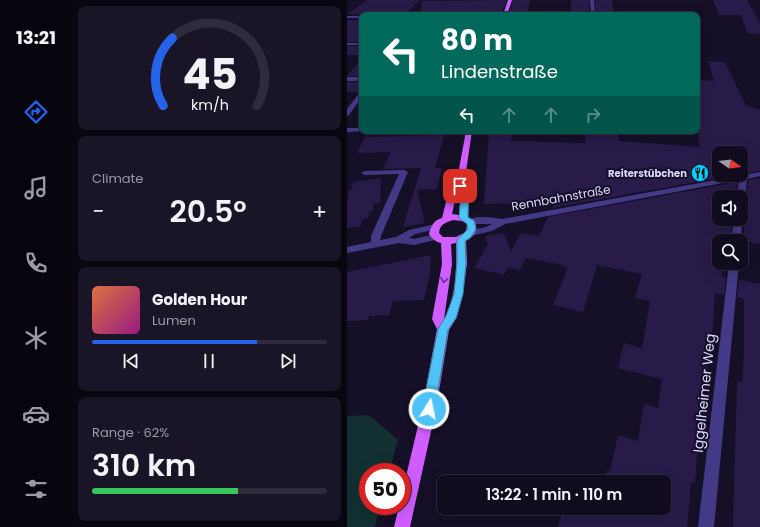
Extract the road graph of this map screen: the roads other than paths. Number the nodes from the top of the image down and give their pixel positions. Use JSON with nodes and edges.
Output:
{"nodes":[{"id":1,"x":510,"y":0,"type":"edge"},
{"id":2,"x":592,"y":0,"type":"edge"},
{"id":3,"x":506,"y":12,"type":"edge"},
{"id":4,"x":593,"y":12,"type":"edge"},
{"id":5,"x":347,"y":17,"type":"edge"},
{"id":6,"x":359,"y":17,"type":"edge"},
{"id":7,"x":347,"y":44,"type":"edge"},
{"id":8,"x":359,"y":44,"type":"edge"},
{"id":9,"x":347,"y":79,"type":"edge"},
{"id":10,"x":359,"y":79,"type":"edge"},
{"id":11,"x":359,"y":97,"type":"edge"},
{"id":12,"x":347,"y":114,"type":"edge"},
{"id":13,"x":347,"y":130,"type":"edge"},
{"id":14,"x":359,"y":130,"type":"edge"},
{"id":15,"x":469,"y":134,"type":"edge"},
{"id":16,"x":365,"y":174,"type":"dead end"},
{"id":17,"x":760,"y":174,"type":"edge"},
{"id":18,"x":748,"y":176,"type":"edge"},
{"id":19,"x":712,"y":182,"type":"edge"},
{"id":20,"x":460,"y":186,"type":"junction"},
{"id":21,"x":446,"y":219,"type":"junction"},
{"id":22,"x":467,"y":220,"type":"junction"},
{"id":23,"x":502,"y":222,"type":"junction"},
{"id":24,"x":435,"y":227,"type":"junction"},
{"id":25,"x":470,"y":233,"type":"junction"},
{"id":26,"x":441,"y":239,"type":"junction"},
{"id":27,"x":399,"y":240,"type":"junction"},
{"id":28,"x":461,"y":240,"type":"junction"},
{"id":29,"x":375,"y":245,"type":"junction"},
{"id":30,"x":347,"y":250,"type":"edge"},
{"id":31,"x":733,"y":270,"type":"edge"},
{"id":32,"x":443,"y":329,"type":"junction"},
{"id":33,"x":402,"y":527,"type":"edge"},
{"id":34,"x":706,"y":527,"type":"edge"}],
"edges":[{"from":1,"to":3,"type":"main road"},
{"from":2,"to":4,"type":"street"},
{"from":5,"to":6,"type":"street"},
{"from":7,"to":8,"type":"street"},
{"from":9,"to":10,"type":"street"},
{"from":11,"to":12,"type":"street"},
{"from":13,"to":14,"type":"street"},
{"from":15,"to":20,"type":"main road"},
{"from":16,"to":29,"type":"street"},
{"from":17,"to":18,"type":"street","name":"Rennbahnstraße"},
{"from":19,"to":23,"type":"street","name":"Rennbahnstraße"},
{"from":20,"to":21,"type":"main road"},
{"from":20,"to":22,"type":"main road"},
{"from":21,"to":22,"type":"main road"},
{"from":21,"to":24,"type":"main road"},
{"from":22,"to":23,"type":"street","name":"Rennbahnstraße"},
{"from":22,"to":25,"type":"main road"},
{"from":23,"to":25,"type":"street","name":"Rennbahnstraße"},
{"from":24,"to":26,"type":"main road"},
{"from":24,"to":27,"type":"street"},
{"from":25,"to":28,"type":"main road"},
{"from":26,"to":27,"type":"street"},
{"from":26,"to":28,"type":"main road"},
{"from":26,"to":32,"type":"main road","one_way":true},
{"from":27,"to":29,"type":"street"},
{"from":28,"to":32,"type":"main road"},
{"from":29,"to":30,"type":"street"},
{"from":31,"to":34,"type":"street","name":"Iggelheimer Weg"},
{"from":32,"to":33,"type":"main road"}]}
